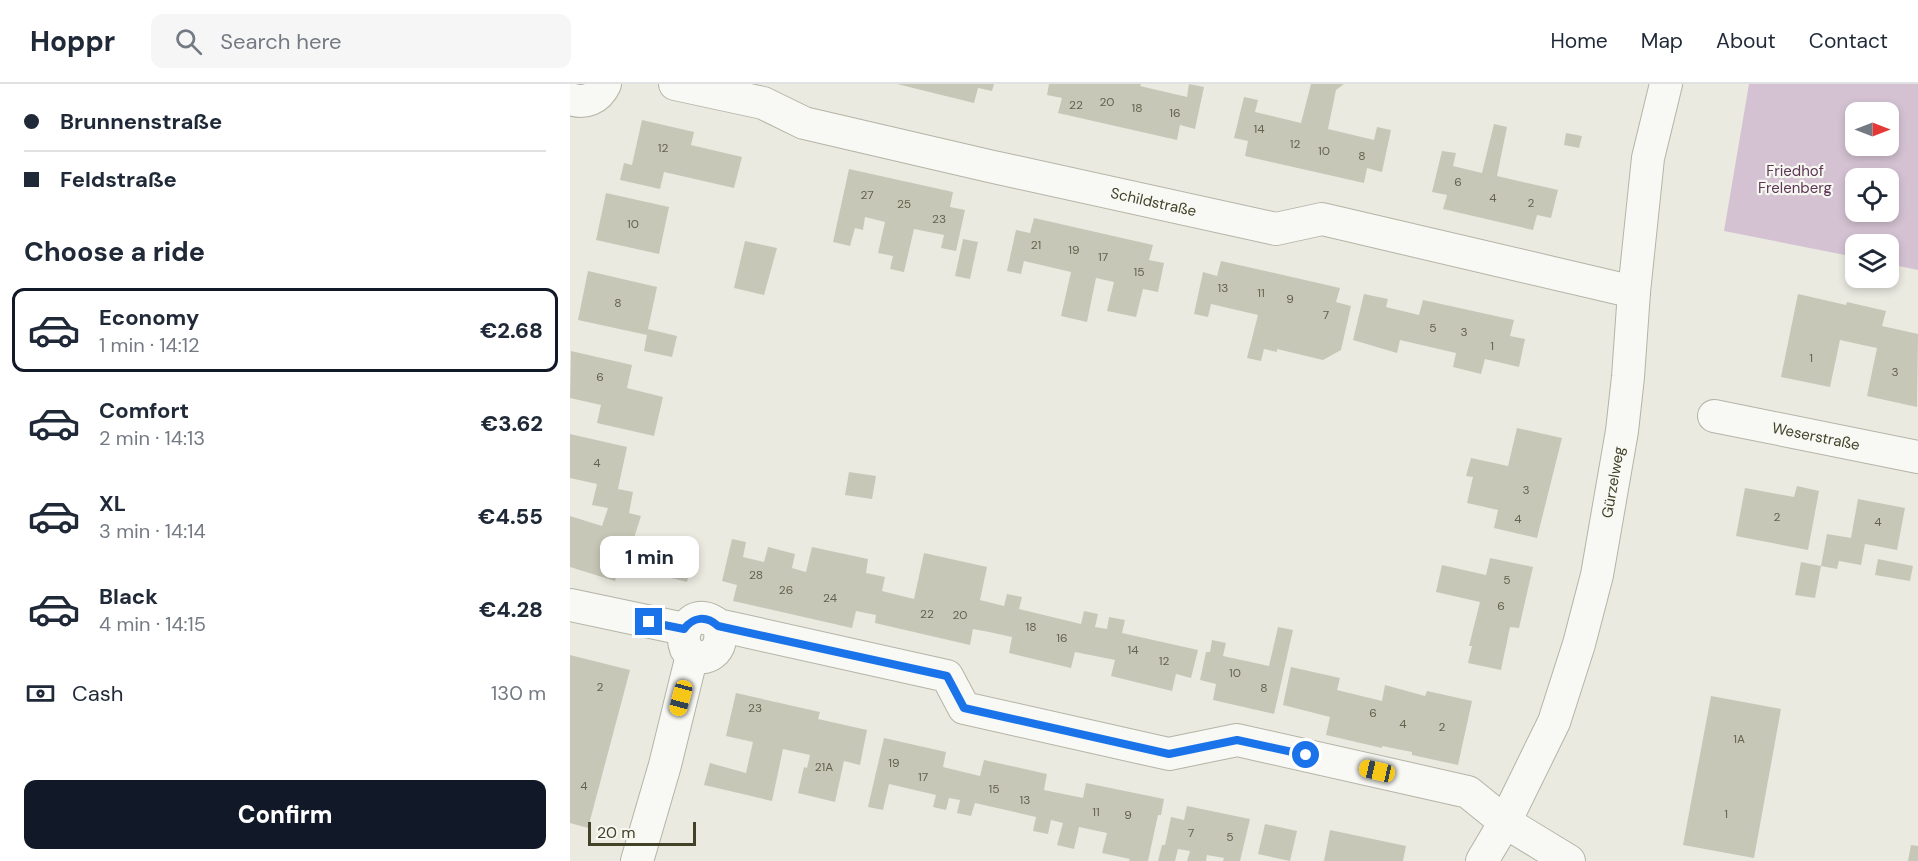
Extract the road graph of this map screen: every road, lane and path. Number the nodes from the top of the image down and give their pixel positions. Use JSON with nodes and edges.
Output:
{"nodes":[{"id":1,"x":605,"y":84,"type":"edge"},
{"id":2,"x":675,"y":84,"type":"edge"},
{"id":3,"x":1666,"y":84,"type":"edge"},
{"id":4,"x":571,"y":104,"type":"edge"},
{"id":5,"x":1634,"y":292,"type":"junction"},
{"id":6,"x":1714,"y":416,"type":"dead end"},
{"id":7,"x":1918,"y":457,"type":"edge"},
{"id":8,"x":570,"y":605,"type":"edge"},
{"id":9,"x":688,"y":642,"type":"junction"},
{"id":10,"x":1505,"y":822,"type":"junction"},
{"id":11,"x":637,"y":861,"type":"edge"},
{"id":12,"x":1482,"y":861,"type":"edge"},
{"id":13,"x":1569,"y":861,"type":"edge"}],
"edges":[{"from":1,"to":4,"type":"street"},
{"from":2,"to":5,"type":"street","name":"Schildstraße"},
{"from":3,"to":5,"type":"street","name":"Gürzelweg"},
{"from":5,"to":10,"type":"street","name":"Gürzelweg"},
{"from":6,"to":7,"type":"street","name":"Weserstraße"},
{"from":8,"to":9,"type":"street"},
{"from":9,"to":10,"type":"street"},
{"from":9,"to":11,"type":"street"},
{"from":10,"to":12,"type":"street","name":"Gürzelweg"},
{"from":10,"to":13,"type":"street"}]}
